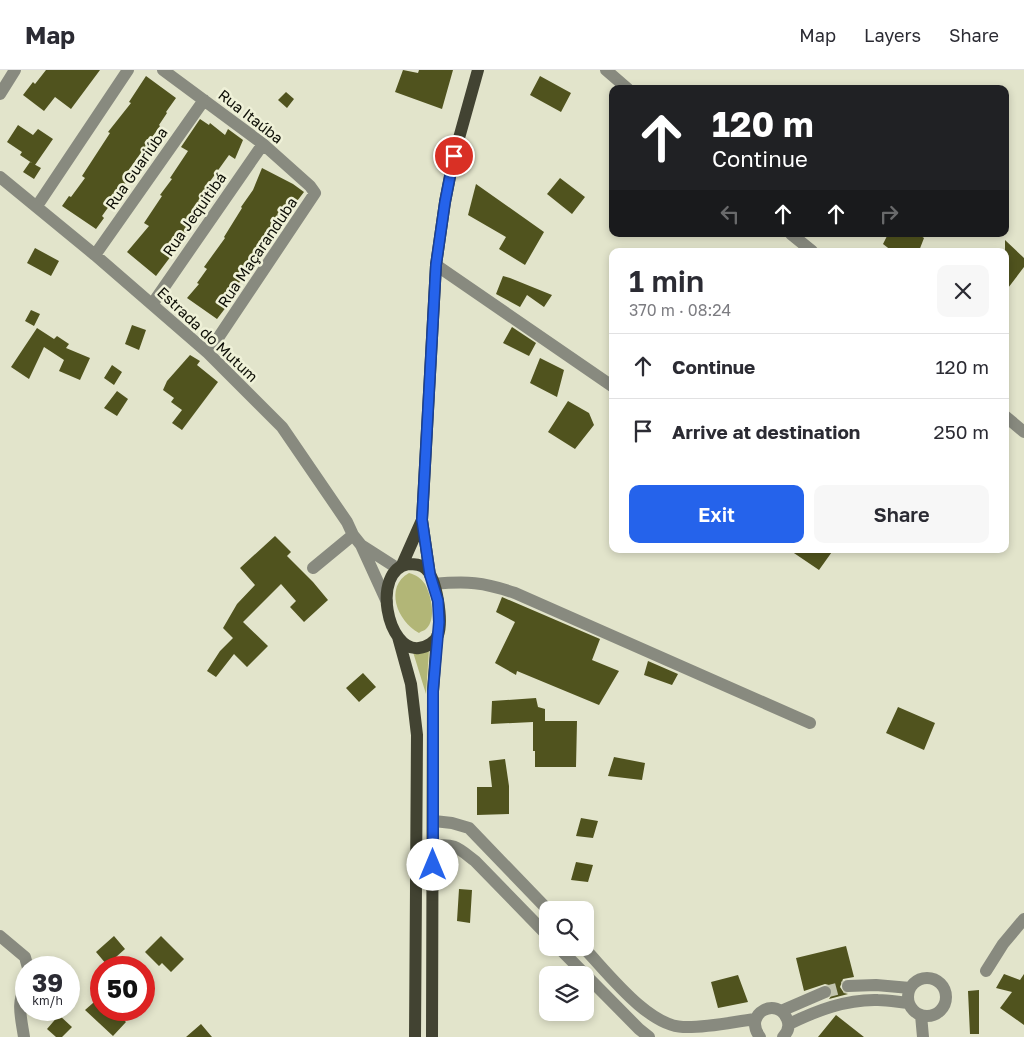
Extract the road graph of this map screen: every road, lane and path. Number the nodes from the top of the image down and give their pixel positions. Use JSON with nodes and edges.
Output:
{"nodes":[{"id":1,"x":15,"y":70,"type":"edge"},
{"id":2,"x":128,"y":70,"type":"edge"},
{"id":3,"x":163,"y":70,"type":"edge"},
{"id":4,"x":478,"y":70,"type":"edge"},
{"id":5,"x":606,"y":70,"type":"edge"},
{"id":6,"x":623,"y":85,"type":"edge"},
{"id":7,"x":0,"y":94,"type":"edge"},
{"id":8,"x":204,"y":100,"type":"junction"},
{"id":9,"x":263,"y":144,"type":"junction"},
{"id":10,"x":0,"y":177,"type":"edge"},
{"id":11,"x":315,"y":193,"type":"joint"},
{"id":12,"x":37,"y":206,"type":"junction"},
{"id":13,"x":795,"y":237,"type":"edge"},
{"id":14,"x":808,"y":248,"type":"edge"},
{"id":15,"x":95,"y":254,"type":"junction"},
{"id":16,"x":436,"y":265,"type":"junction"},
{"id":17,"x":153,"y":303,"type":"junction"},
{"id":18,"x":208,"y":353,"type":"junction"},
{"id":19,"x":609,"y":384,"type":"edge"},
{"id":20,"x":1009,"y":419,"type":"edge"},
{"id":21,"x":1024,"y":432,"type":"edge"},
{"id":22,"x":422,"y":520,"type":"junction"},
{"id":23,"x":357,"y":540,"type":"junction"},
{"id":24,"x":400,"y":566,"type":"junction"},
{"id":25,"x":313,"y":568,"type":"dead end"},
{"id":26,"x":432,"y":580,"type":"junction"},
{"id":27,"x":387,"y":602,"type":"junction"},
{"id":28,"x":438,"y":636,"type":"junction"},
{"id":29,"x":398,"y":637,"type":"junction"},
{"id":30,"x":810,"y":723,"type":"dead end"},
{"id":31,"x":434,"y":821,"type":"junction"},
{"id":32,"x":434,"y":846,"type":"junction"},
{"id":33,"x":539,"y":901,"type":"edge"},
{"id":34,"x":1024,"y":919,"type":"edge"},
{"id":35,"x":539,"y":927,"type":"edge"},
{"id":36,"x":0,"y":936,"type":"edge"},
{"id":37,"x":24,"y":956,"type":"edge"},
{"id":38,"x":567,"y":956,"type":"edge"},
{"id":39,"x":592,"y":956,"type":"edge"},
{"id":40,"x":986,"y":971,"type":"dead end"},
{"id":41,"x":848,"y":986,"type":"tunnel mouth"},
{"id":42,"x":910,"y":988,"type":"junction"},
{"id":43,"x":825,"y":992,"type":"tunnel mouth"},
{"id":44,"x":908,"y":1003,"type":"junction"},
{"id":45,"x":781,"y":1011,"type":"junction"},
{"id":46,"x":926,"y":1015,"type":"junction"},
{"id":47,"x":755,"y":1019,"type":"junction"},
{"id":48,"x":22,"y":1021,"type":"edge"},
{"id":49,"x":789,"y":1024,"type":"junction"},
{"id":50,"x":714,"y":1031,"type":"edge"},
{"id":51,"x":683,"y":1032,"type":"edge"},
{"id":52,"x":923,"y":1034,"type":"edge"},
{"id":53,"x":24,"y":1037,"type":"edge"},
{"id":54,"x":415,"y":1037,"type":"edge"},
{"id":55,"x":432,"y":1037,"type":"edge"},
{"id":56,"x":649,"y":1037,"type":"edge"},
{"id":57,"x":760,"y":1037,"type":"edge"},
{"id":58,"x":783,"y":1037,"type":"edge"}],
"edges":[{"from":1,"to":7,"type":"street"},
{"from":2,"to":12,"type":"street"},
{"from":3,"to":8,"type":"street","name":"Rua Itaúba"},
{"from":4,"to":16,"type":"main road"},
{"from":5,"to":6,"type":"street"},
{"from":8,"to":9,"type":"street","name":"Rua Itaúba"},
{"from":8,"to":15,"type":"street","name":"Rua Guariúba"},
{"from":9,"to":11,"type":"street","name":"Rua Itaúba"},
{"from":9,"to":17,"type":"street","name":"Rua Jequitibá"},
{"from":10,"to":12,"type":"street","name":"Estrada do Mutum"},
{"from":11,"to":18,"type":"street","name":"Rua Maçaranduba"},
{"from":12,"to":15,"type":"street","name":"Estrada do Mutum"},
{"from":13,"to":14,"type":"street"},
{"from":15,"to":17,"type":"street","name":"Estrada do Mutum"},
{"from":16,"to":19,"type":"street"},
{"from":16,"to":22,"type":"main road"},
{"from":17,"to":18,"type":"street","name":"Estrada do Mutum"},
{"from":18,"to":23,"type":"street","name":"Estrada do Mutum"},
{"from":20,"to":21,"type":"street"},
{"from":22,"to":24,"type":"main road"},
{"from":22,"to":26,"type":"main road"},
{"from":23,"to":24,"type":"street","name":"Estrada do Mutum"},
{"from":23,"to":25,"type":"street"},
{"from":23,"to":27,"type":"street","name":"Estrada do Mutum"},
{"from":24,"to":26,"type":"main road"},
{"from":24,"to":27,"type":"main road"},
{"from":26,"to":28,"type":"main road"},
{"from":26,"to":30,"type":"street"},
{"from":27,"to":29,"type":"main road"},
{"from":28,"to":29,"type":"main road"},
{"from":28,"to":31,"type":"main road"},
{"from":29,"to":54,"type":"main road"},
{"from":31,"to":32,"type":"main road"},
{"from":31,"to":33,"type":"street"},
{"from":32,"to":35,"type":"street"},
{"from":32,"to":55,"type":"main road"},
{"from":34,"to":40,"type":"street"},
{"from":36,"to":37,"type":"street"},
{"from":38,"to":56,"type":"street"},
{"from":39,"to":51,"type":"street"},
{"from":41,"to":42,"type":"street"},
{"from":42,"to":44,"type":"street"},
{"from":42,"to":46,"type":"street"},
{"from":43,"to":45,"type":"street"},
{"from":44,"to":46,"type":"street"},
{"from":44,"to":49,"type":"street"},
{"from":45,"to":47,"type":"street"},
{"from":45,"to":49,"type":"street"},
{"from":46,"to":52,"type":"street"},
{"from":47,"to":50,"type":"street"},
{"from":47,"to":57,"type":"street"},
{"from":48,"to":53,"type":"street"},
{"from":49,"to":58,"type":"street"},
{"from":50,"to":51,"type":"street"}]}
